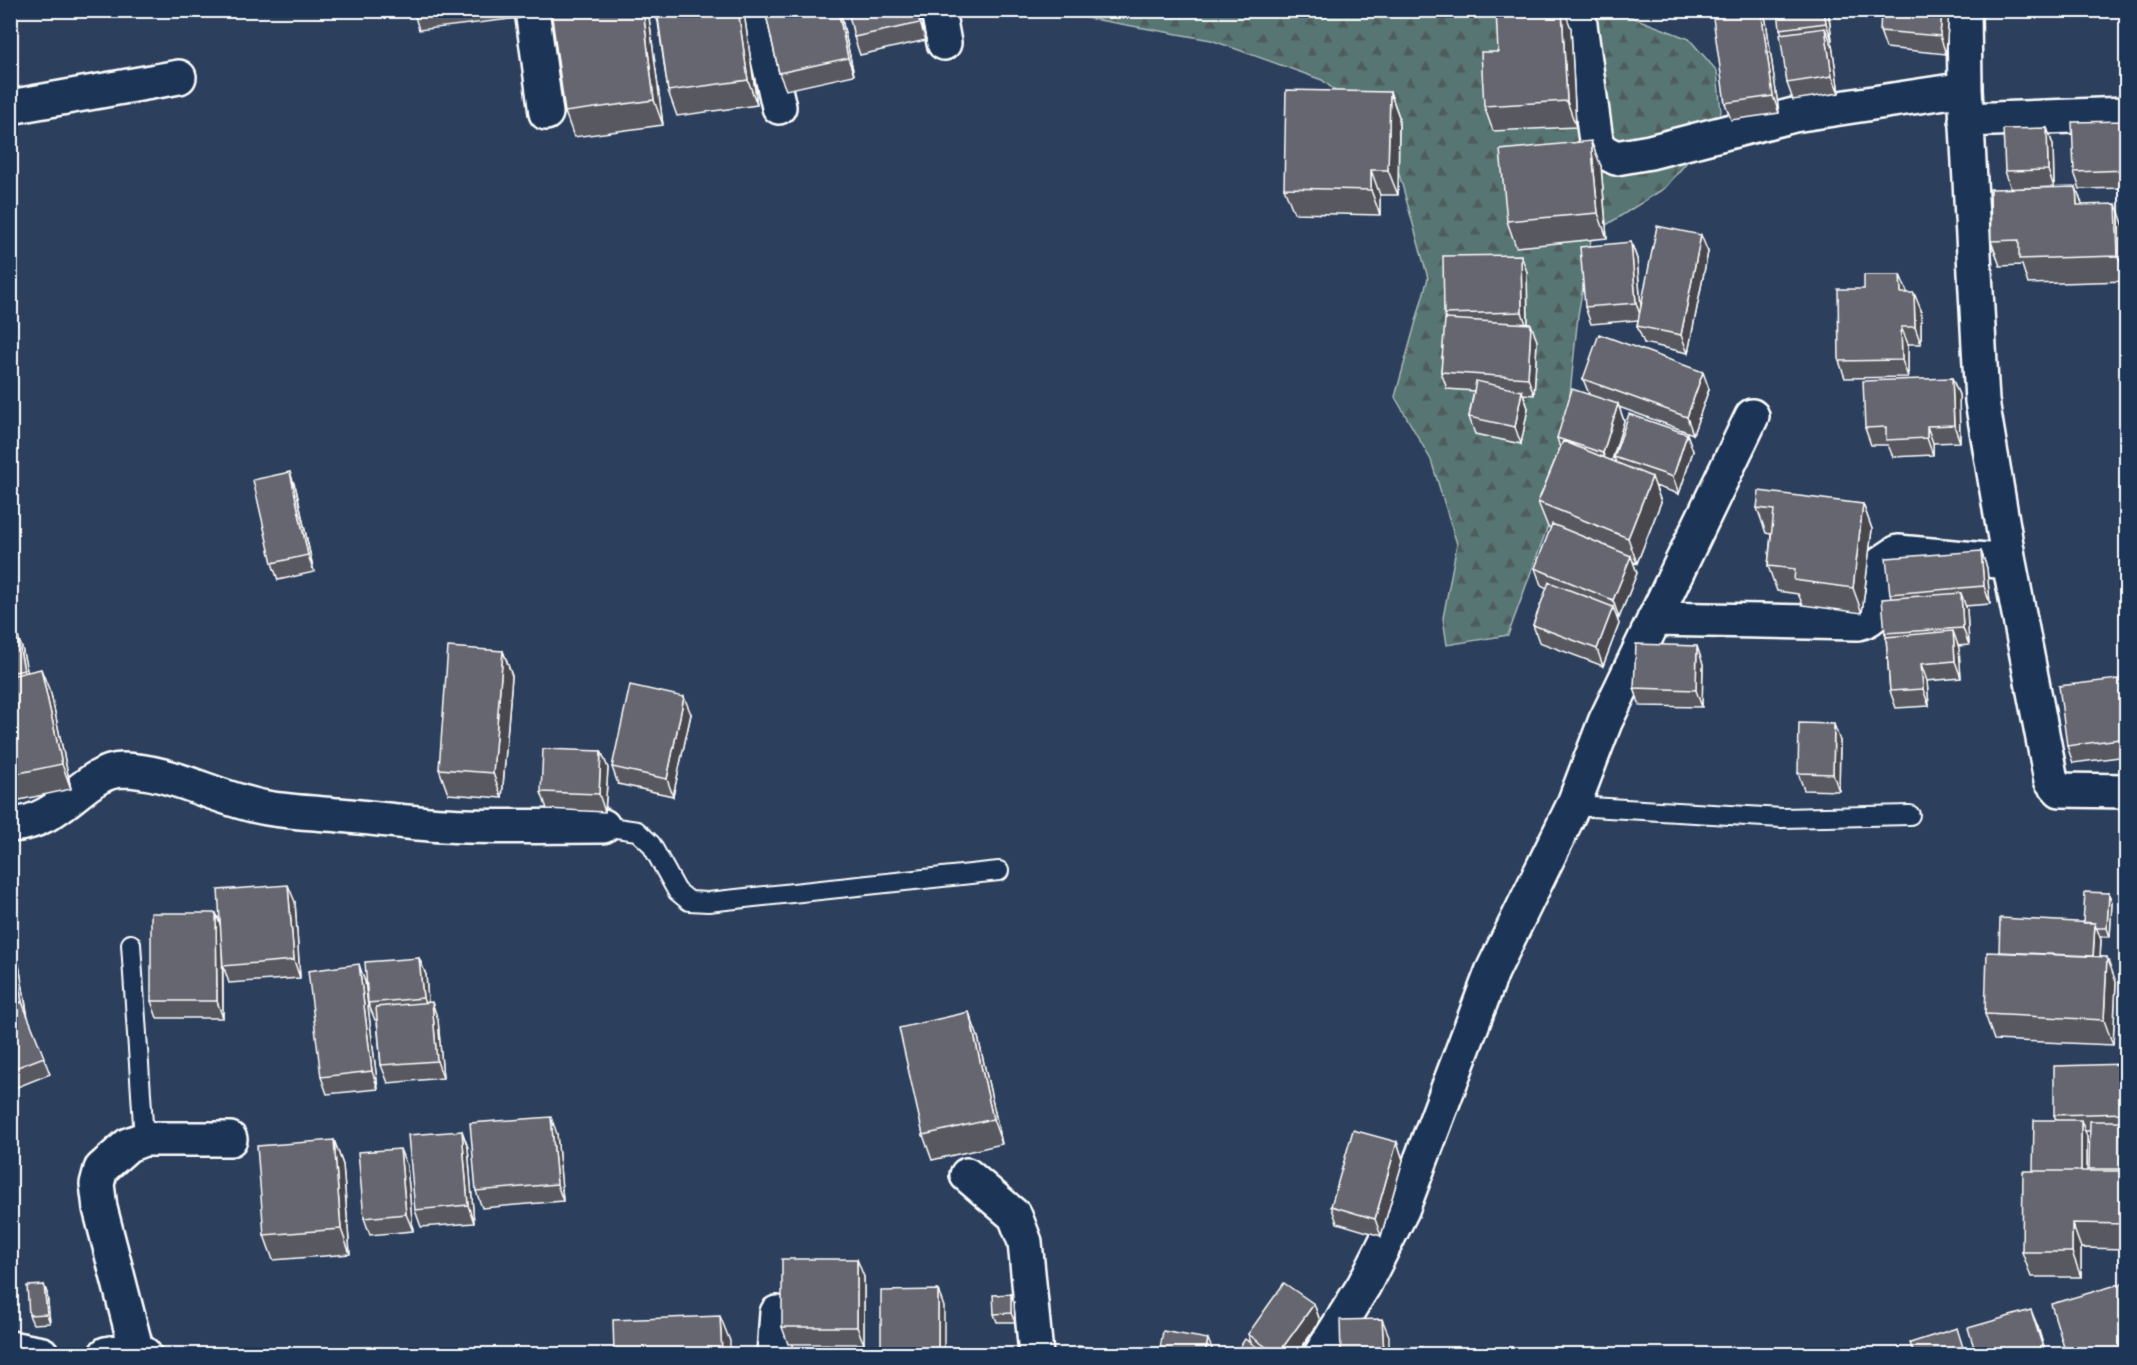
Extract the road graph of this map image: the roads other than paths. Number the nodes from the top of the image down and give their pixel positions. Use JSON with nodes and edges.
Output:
{"nodes":[{"id":1,"x":532,"y":10,"type":"edge"},
{"id":2,"x":757,"y":10,"type":"edge"},
{"id":3,"x":938,"y":10,"type":"edge"},
{"id":4,"x":1578,"y":10,"type":"edge"},
{"id":5,"x":1964,"y":10,"type":"edge"},
{"id":6,"x":944,"y":43,"type":"dead end"},
{"id":7,"x":179,"y":77,"type":"dead end"},
{"id":8,"x":1966,"y":105,"type":"junction"},
{"id":9,"x":10,"y":107,"type":"edge"},
{"id":10,"x":778,"y":107,"type":"dead end"},
{"id":11,"x":546,"y":113,"type":"dead end"},
{"id":12,"x":2127,"y":114,"type":"edge"},
{"id":13,"x":1752,"y":416,"type":"dead end"},
{"id":14,"x":2009,"y":562,"type":"junction"},
{"id":15,"x":1654,"y":619,"type":"junction"},
{"id":16,"x":2127,"y":791,"type":"edge"},
{"id":17,"x":1573,"y":806,"type":"junction"},
{"id":18,"x":1910,"y":815,"type":"dead end"},
{"id":19,"x":10,"y":825,"type":"edge"},
{"id":20,"x":603,"y":826,"type":"joint"},
{"id":21,"x":999,"y":871,"type":"dead end"},
{"id":22,"x":130,"y":944,"type":"dead end"},
{"id":23,"x":144,"y":1139,"type":"junction"},
{"id":24,"x":230,"y":1139,"type":"dead end"},
{"id":25,"x":967,"y":1175,"type":"dead end"},
{"id":26,"x":777,"y":1313,"type":"dead end"},
{"id":27,"x":10,"y":1348,"type":"edge"},
{"id":28,"x":129,"y":1352,"type":"edge"},
{"id":29,"x":42,"y":1354,"type":"edge"},
{"id":30,"x":774,"y":1354,"type":"edge"},
{"id":31,"x":1036,"y":1354,"type":"edge"},
{"id":32,"x":1321,"y":1354,"type":"edge"}],
"edges":[{"from":1,"to":11,"type":"street"},
{"from":2,"to":10,"type":"street"},
{"from":3,"to":6,"type":"street"},
{"from":4,"to":8,"type":"street"},
{"from":5,"to":8,"type":"street"},
{"from":7,"to":9,"type":"street"},
{"from":8,"to":12,"type":"street"},
{"from":8,"to":14,"type":"street"},
{"from":13,"to":15,"type":"street"},
{"from":14,"to":15,"type":"street"},
{"from":14,"to":16,"type":"street"},
{"from":15,"to":17,"type":"street"},
{"from":17,"to":18,"type":"lane"},
{"from":17,"to":32,"type":"street"},
{"from":19,"to":20,"type":"street"},
{"from":20,"to":21,"type":"lane"},
{"from":22,"to":23,"type":"lane"},
{"from":23,"to":24,"type":"street"},
{"from":23,"to":28,"type":"street"},
{"from":25,"to":31,"type":"street"},
{"from":26,"to":30,"type":"street"},
{"from":27,"to":29,"type":"street"}]}
